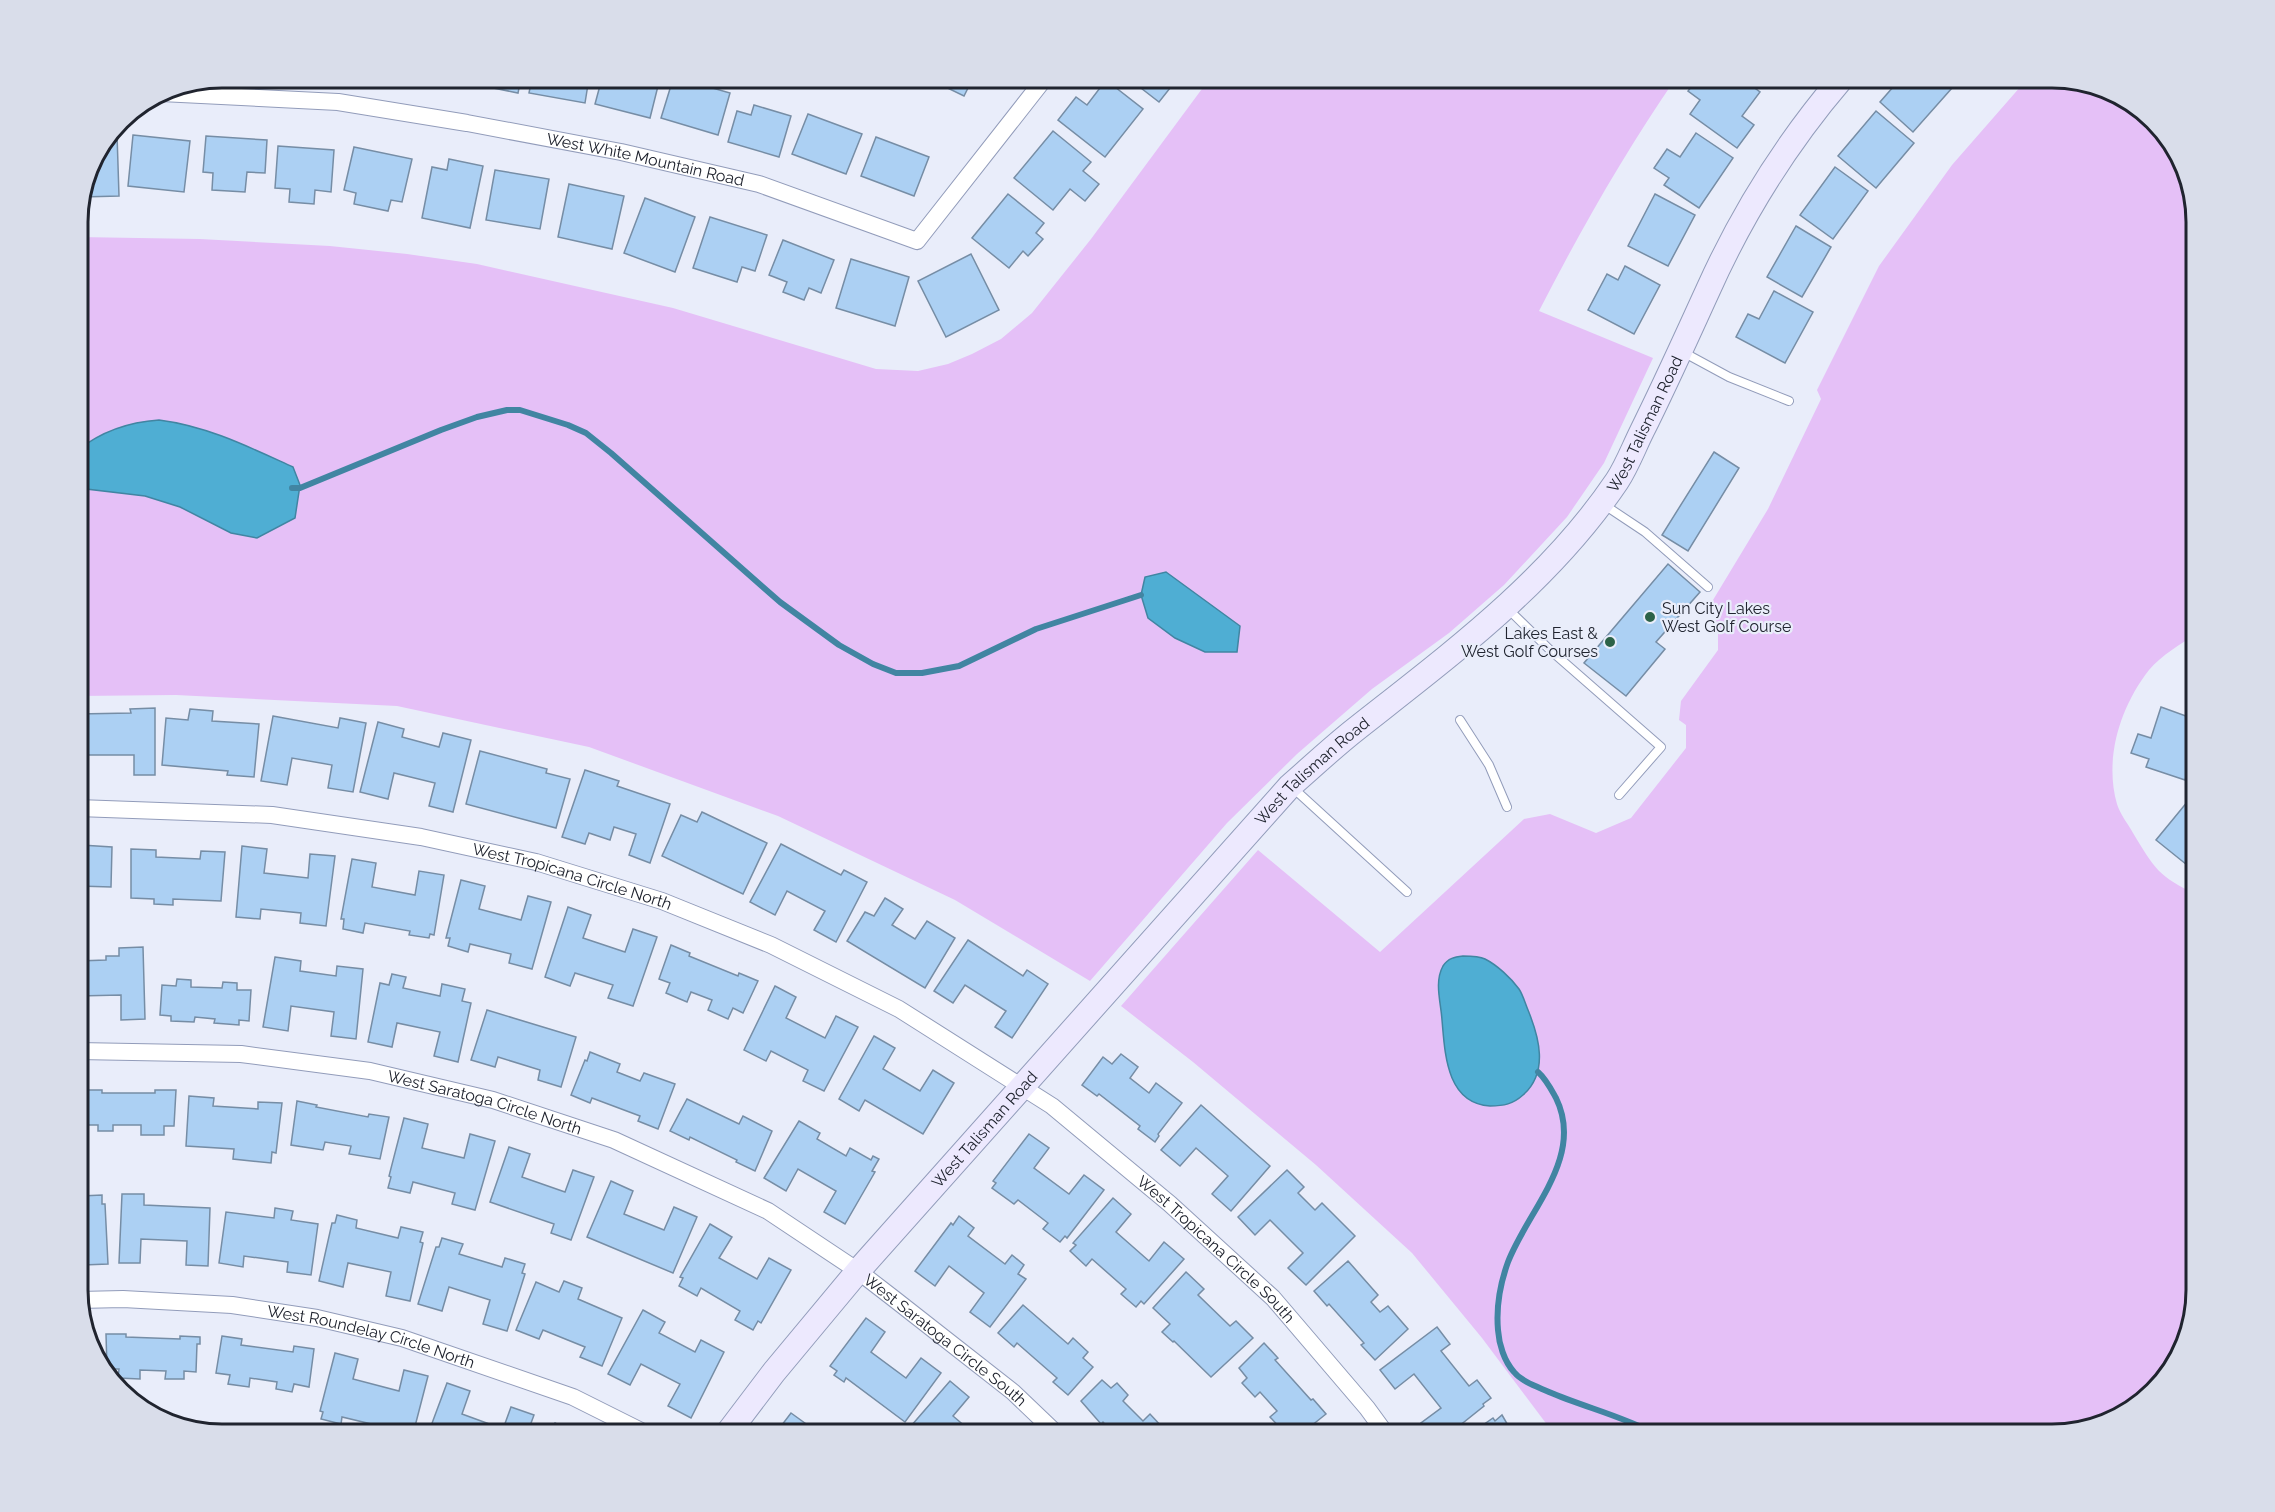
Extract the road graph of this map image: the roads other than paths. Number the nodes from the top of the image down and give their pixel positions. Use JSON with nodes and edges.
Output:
{"nodes":[{"id":1,"x":1833,"y":88,"type":"edge"},
{"id":2,"x":1037,"y":89,"type":"edge"},
{"id":3,"x":185,"y":94,"type":"edge"},
{"id":4,"x":1681,"y":351,"type":"junction"},
{"id":5,"x":1789,"y":401,"type":"dead end"},
{"id":6,"x":1600,"y":502,"type":"junction"},
{"id":7,"x":1708,"y":587,"type":"dead end"},
{"id":8,"x":1506,"y":607,"type":"junction"},
{"id":9,"x":1460,"y":720,"type":"dead end"},
{"id":10,"x":1290,"y":786,"type":"junction"},
{"id":11,"x":1619,"y":795,"type":"dead end"},
{"id":12,"x":1507,"y":807,"type":"dead end"},
{"id":13,"x":89,"y":808,"type":"edge"},
{"id":14,"x":1407,"y":892,"type":"dead end"},
{"id":15,"x":89,"y":1051,"type":"edge"},
{"id":16,"x":1023,"y":1087,"type":"junction"},
{"id":17,"x":858,"y":1271,"type":"junction"},
{"id":18,"x":89,"y":1300,"type":"edge"},
{"id":19,"x":627,"y":1424,"type":"edge"},
{"id":20,"x":735,"y":1424,"type":"edge"},
{"id":21,"x":1047,"y":1424,"type":"edge"},
{"id":22,"x":1379,"y":1424,"type":"edge"}],
"edges":[{"from":1,"to":4,"type":"street","name":"West Talisman Road"},
{"from":2,"to":3,"type":"street","name":"West White Mountain Road"},
{"from":4,"to":5,"type":"lane"},
{"from":4,"to":6,"type":"street","name":"West Talisman Road"},
{"from":6,"to":7,"type":"lane"},
{"from":6,"to":8,"type":"street","name":"West Talisman Road"},
{"from":8,"to":10,"type":"street","name":"West Talisman Road"},
{"from":8,"to":11,"type":"lane"},
{"from":9,"to":12,"type":"lane"},
{"from":10,"to":14,"type":"lane"},
{"from":10,"to":16,"type":"street","name":"West Talisman Road"},
{"from":13,"to":16,"type":"street","name":"West Tropicana Circle North"},
{"from":15,"to":17,"type":"street","name":"West Saratoga Circle North"},
{"from":16,"to":17,"type":"street","name":"West Talisman Road"},
{"from":16,"to":22,"type":"street","name":"West Tropicana Circle South"},
{"from":17,"to":20,"type":"street","name":"West Talisman Road"},
{"from":17,"to":21,"type":"street","name":"West Saratoga Circle South"},
{"from":18,"to":19,"type":"street","name":"West Roundelay Circle North"}]}
